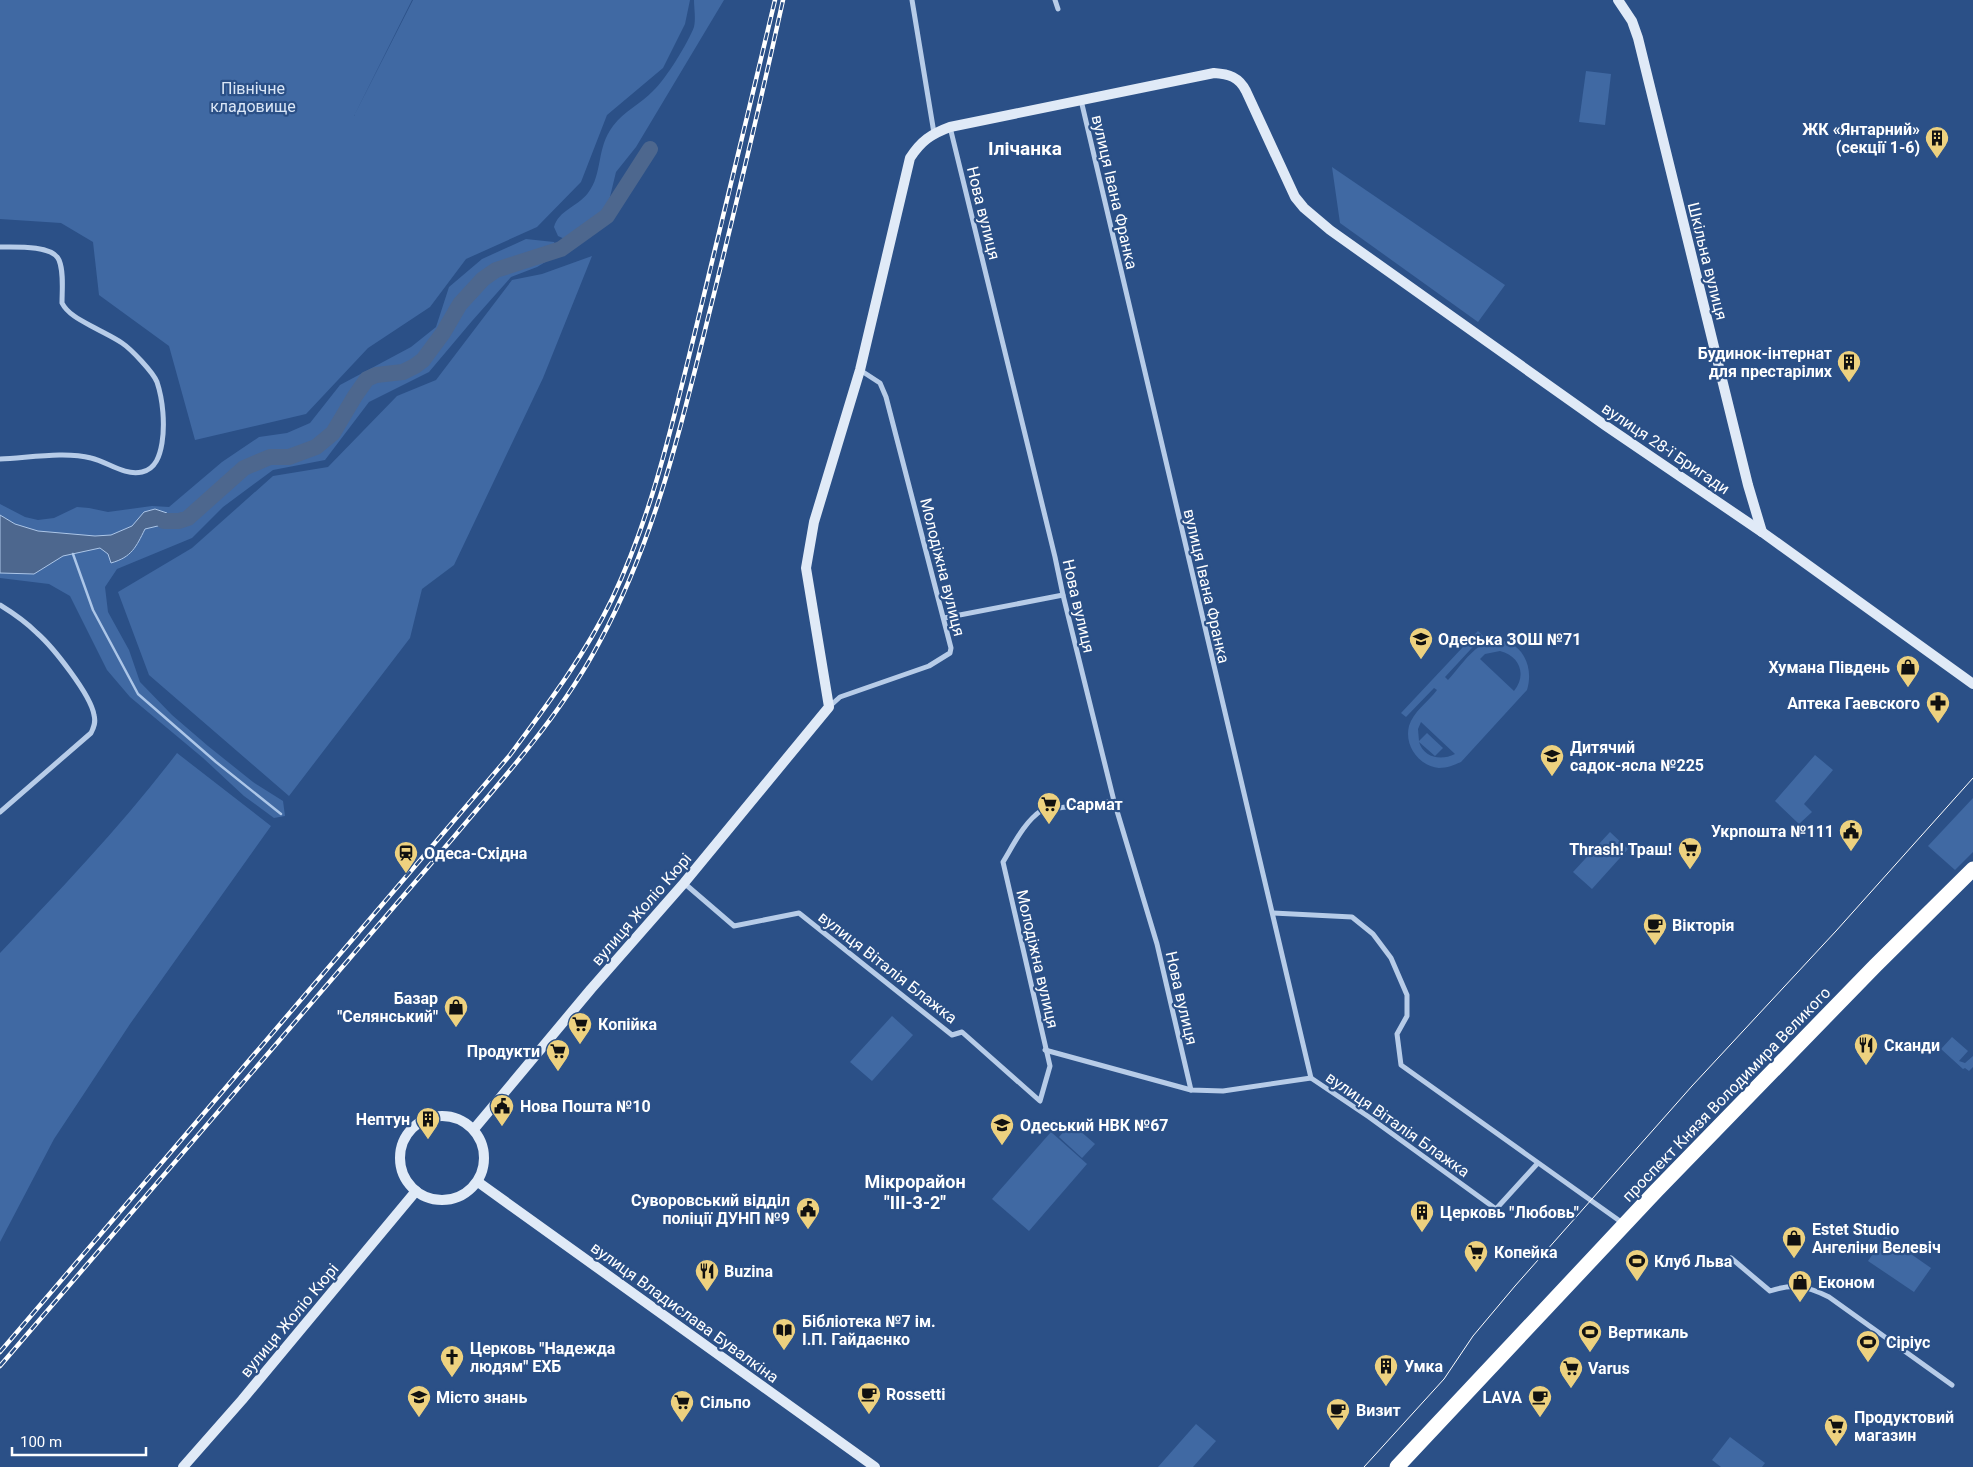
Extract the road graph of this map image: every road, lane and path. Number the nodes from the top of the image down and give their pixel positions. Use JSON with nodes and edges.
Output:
{"nodes":[{"id":1,"x":912,"y":0,"type":"edge"},
{"id":2,"x":1055,"y":0,"type":"edge"},
{"id":3,"x":1618,"y":0,"type":"edge"},
{"id":4,"x":1058,"y":9,"type":"dead end"},
{"id":5,"x":1081,"y":100,"type":"junction"},
{"id":6,"x":950,"y":127,"type":"junction"},
{"id":7,"x":934,"y":133,"type":"junction"},
{"id":8,"x":0,"y":247,"type":"edge"},
{"id":9,"x":860,"y":370,"type":"junction"},
{"id":10,"x":0,"y":460,"type":"edge"},
{"id":11,"x":1762,"y":532,"type":"junction"},
{"id":12,"x":1062,"y":595,"type":"junction"},
{"id":13,"x":0,"y":604,"type":"edge"},
{"id":14,"x":944,"y":618,"type":"junction"},
{"id":15,"x":1973,"y":684,"type":"edge"},
{"id":16,"x":829,"y":707,"type":"junction"},
{"id":17,"x":1114,"y":801,"type":"junction"},
{"id":18,"x":0,"y":812,"type":"edge"},
{"id":19,"x":1973,"y":869,"type":"edge"},
{"id":20,"x":684,"y":883,"type":"junction"},
{"id":21,"x":1273,"y":912,"type":"junction"},
{"id":22,"x":1045,"y":1050,"type":"junction"},
{"id":23,"x":1311,"y":1078,"type":"junction"},
{"id":24,"x":1191,"y":1090,"type":"junction"},
{"id":25,"x":474,"y":1129,"type":"junction"},
{"id":26,"x":1537,"y":1164,"type":"junction"},
{"id":27,"x":478,"y":1182,"type":"junction"},
{"id":28,"x":416,"y":1191,"type":"junction"},
{"id":29,"x":1624,"y":1225,"type":"junction"},
{"id":30,"x":1731,"y":1258,"type":"dead end"},
{"id":31,"x":1952,"y":1384,"type":"dead end"},
{"id":32,"x":183,"y":1467,"type":"edge"},
{"id":33,"x":875,"y":1467,"type":"edge"},
{"id":34,"x":1397,"y":1467,"type":"edge"}],
"edges":[{"from":1,"to":7,"type":"street"},
{"from":2,"to":4,"type":"street"},
{"from":3,"to":11,"type":"street","name":"Шкільна вулиця"},
{"from":5,"to":6,"type":"street","name":"вулиця 28-ї Бригади"},
{"from":5,"to":11,"type":"street","name":"вулиця 28-ї Бригади"},
{"from":5,"to":21,"type":"street","name":"вулиця Івана Франка"},
{"from":6,"to":7,"type":"street","name":"вулиця 28-ї Бригади"},
{"from":6,"to":12,"type":"street","name":"Нова вулиця"},
{"from":7,"to":9,"type":"street"},
{"from":8,"to":10,"type":"street"},
{"from":9,"to":14,"type":"street","name":"Молодіжна вулиця"},
{"from":9,"to":16,"type":"street"},
{"from":11,"to":15,"type":"street","name":"вулиця 28-ї Бригади"},
{"from":12,"to":14,"type":"street"},
{"from":12,"to":17,"type":"street","name":"Нова вулиця"},
{"from":13,"to":18,"type":"street"},
{"from":14,"to":16,"type":"street","name":"Молодіжна вулиця"},
{"from":16,"to":20,"type":"street","name":"вулиця Жоліо Кюрі"},
{"from":17,"to":22,"type":"street","name":"Молодіжна вулиця"},
{"from":17,"to":24,"type":"street","name":"Нова вулиця"},
{"from":19,"to":29,"type":"highway","name":"проспект Князя Володимира Великого"},
{"from":20,"to":22,"type":"street","name":"вулиця Віталія Блажка"},
{"from":20,"to":25,"type":"street","name":"вулиця Жоліо Кюрі"},
{"from":21,"to":23,"type":"street","name":"вулиця Івана Франка"},
{"from":21,"to":26,"type":"street"},
{"from":22,"to":24,"type":"street","name":"вулиця Віталія Блажка"},
{"from":23,"to":24,"type":"street","name":"вулиця Віталія Блажка"},
{"from":23,"to":26,"type":"street","name":"вулиця Віталія Блажка"},
{"from":25,"to":27,"type":"street"},
{"from":25,"to":28,"type":"street"},
{"from":26,"to":29,"type":"street"},
{"from":27,"to":28,"type":"street"},
{"from":27,"to":33,"type":"street","name":"вулиця Владислава Бувалкіна"},
{"from":28,"to":32,"type":"street","name":"вулиця Жоліо Кюрі"},
{"from":29,"to":34,"type":"highway","name":"проспект Князя Володимира Великого"},
{"from":30,"to":31,"type":"street"}]}
